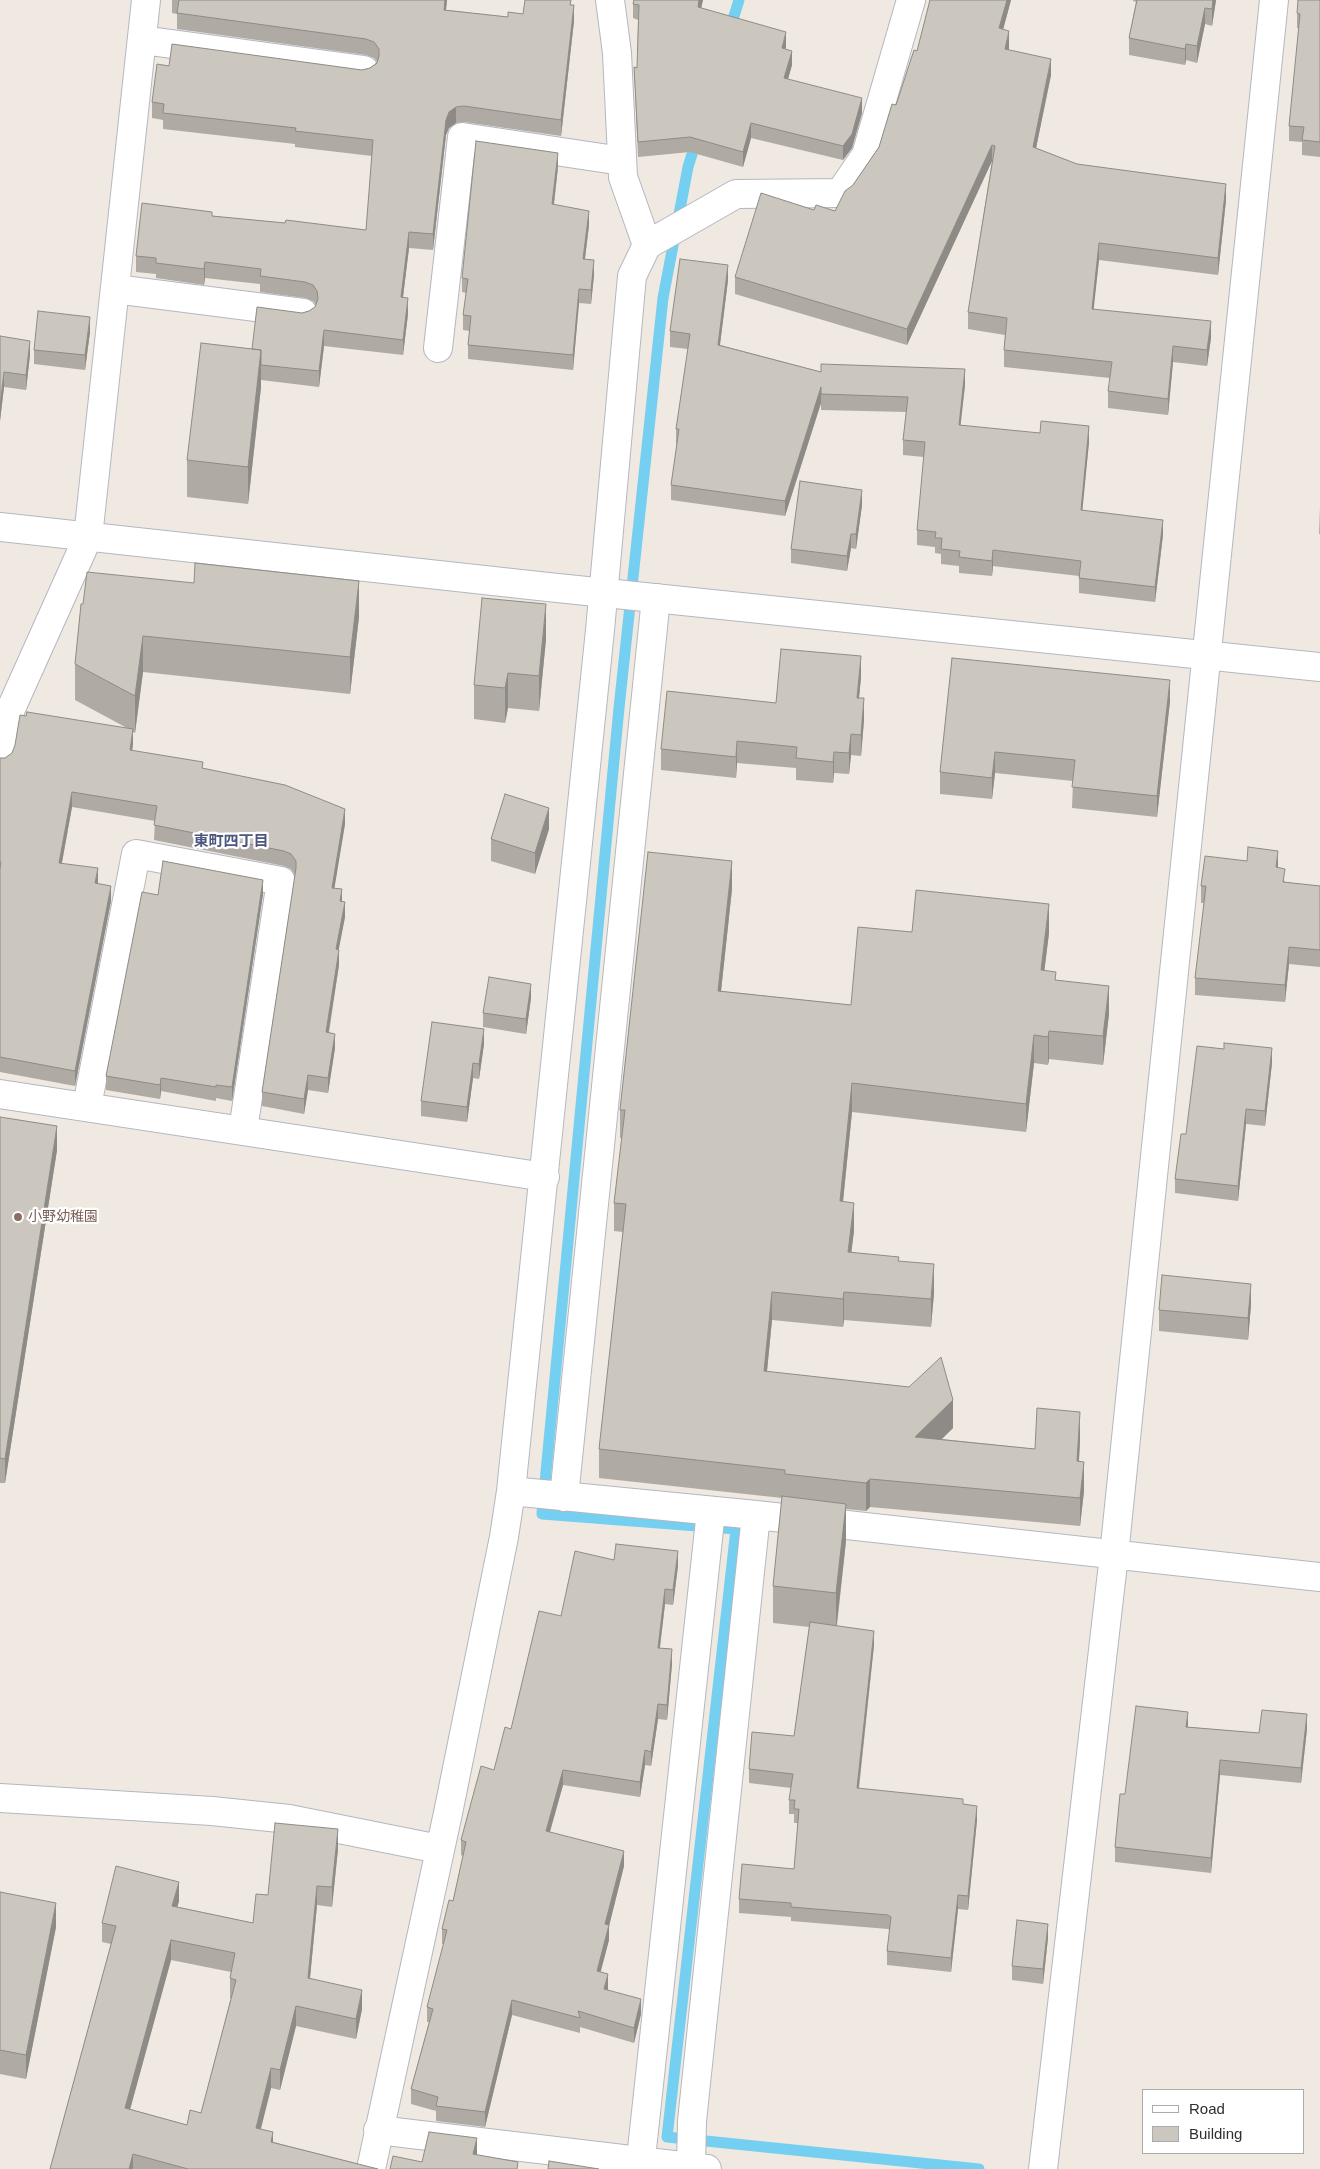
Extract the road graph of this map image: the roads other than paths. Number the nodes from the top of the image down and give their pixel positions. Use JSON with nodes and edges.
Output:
{"nodes":[{"id":1,"x":146,"y":0,"type":"edge"},
{"id":2,"x":610,"y":0,"type":"edge"},
{"id":3,"x":911,"y":0,"type":"edge"},
{"id":4,"x":1274,"y":0,"type":"edge"},
{"id":5,"x":142,"y":40,"type":"junction"},
{"id":6,"x":364,"y":70,"type":"edge"},
{"id":7,"x":622,"y":161,"type":"junction"},
{"id":8,"x":646,"y":245,"type":"junction"},
{"id":9,"x":115,"y":289,"type":"junction"},
{"id":10,"x":303,"y":313,"type":"edge"},
{"id":11,"x":438,"y":348,"type":"dead end"},
{"id":12,"x":0,"y":527,"type":"edge"},
{"id":13,"x":88,"y":537,"type":"junction"},
{"id":14,"x":604,"y":593,"type":"junction"},
{"id":15,"x":656,"y":598,"type":"junction"},
{"id":16,"x":1207,"y":654,"type":"junction"},
{"id":17,"x":1320,"y":667,"type":"edge"},
{"id":18,"x":0,"y":758,"type":"edge"},
{"id":19,"x":0,"y":1094,"type":"edge"},
{"id":20,"x":87,"y":1106,"type":"junction"},
{"id":21,"x":243,"y":1130,"type":"junction"},
{"id":22,"x":544,"y":1178,"type":"junction"},
{"id":23,"x":511,"y":1491,"type":"junction"},
{"id":24,"x":564,"y":1497,"type":"junction"},
{"id":25,"x":711,"y":1511,"type":"junction"},
{"id":26,"x":756,"y":1515,"type":"junction"},
{"id":27,"x":1114,"y":1554,"type":"junction"},
{"id":28,"x":1320,"y":1577,"type":"edge"},
{"id":29,"x":0,"y":1798,"type":"edge"},
{"id":30,"x":439,"y":1849,"type":"junction"},
{"id":31,"x":378,"y":2130,"type":"junction"},
{"id":32,"x":636,"y":2166,"type":"edge"},
{"id":33,"x":699,"y":2168,"type":"edge"},
{"id":34,"x":371,"y":2169,"type":"edge"},
{"id":35,"x":1043,"y":2169,"type":"edge"}],
"edges":[{"from":1,"to":5,"type":"street"},
{"from":2,"to":7,"type":"street"},
{"from":3,"to":8,"type":"street"},
{"from":4,"to":16,"type":"street"},
{"from":5,"to":6,"type":"street"},
{"from":5,"to":9,"type":"street"},
{"from":7,"to":8,"type":"street"},
{"from":7,"to":11,"type":"street"},
{"from":8,"to":14,"type":"street"},
{"from":9,"to":10,"type":"street"},
{"from":9,"to":13,"type":"street"},
{"from":12,"to":13,"type":"street"},
{"from":13,"to":14,"type":"street"},
{"from":13,"to":18,"type":"street"},
{"from":14,"to":15,"type":"street"},
{"from":14,"to":22,"type":"street"},
{"from":15,"to":16,"type":"street"},
{"from":15,"to":24,"type":"street"},
{"from":16,"to":17,"type":"street"},
{"from":16,"to":27,"type":"street"},
{"from":19,"to":20,"type":"street"},
{"from":20,"to":21,"type":"street"},
{"from":20,"to":21,"type":"street"},
{"from":21,"to":22,"type":"street"},
{"from":22,"to":23,"type":"street"},
{"from":23,"to":24,"type":"street"},
{"from":23,"to":30,"type":"street"},
{"from":24,"to":25,"type":"street"},
{"from":25,"to":26,"type":"street"},
{"from":25,"to":32,"type":"street"},
{"from":26,"to":27,"type":"street"},
{"from":26,"to":33,"type":"street"},
{"from":27,"to":28,"type":"street"},
{"from":27,"to":35,"type":"street"},
{"from":29,"to":30,"type":"street"},
{"from":30,"to":31,"type":"street"},
{"from":31,"to":32,"type":"street"},
{"from":31,"to":34,"type":"street"},
{"from":32,"to":33,"type":"street"}]}
